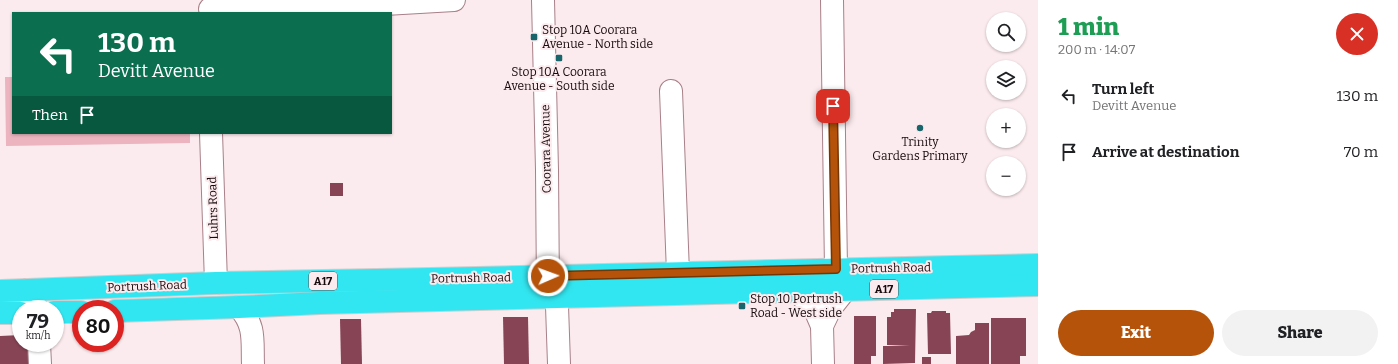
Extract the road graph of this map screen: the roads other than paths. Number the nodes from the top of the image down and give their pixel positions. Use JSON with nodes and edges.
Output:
{"nodes":[{"id":1,"x":454,"y":0,"type":"edge"},
{"id":2,"x":543,"y":0,"type":"edge"},
{"id":3,"x":832,"y":0,"type":"edge"},
{"id":4,"x":210,"y":8,"type":"edge"},
{"id":5,"x":671,"y":91,"type":"dead end"},
{"id":6,"x":212,"y":134,"type":"edge"},
{"id":7,"x":1038,"y":265,"type":"edge"},
{"id":8,"x":836,"y":269,"type":"junction"},
{"id":9,"x":678,"y":273,"type":"junction"},
{"id":10,"x":216,"y":283,"type":"junction"},
{"id":11,"x":1038,"y":285,"type":"edge"},
{"id":12,"x":552,"y":287,"type":"junction"},
{"id":13,"x":845,"y":290,"type":"junction"},
{"id":14,"x":0,"y":291,"type":"edge"},
{"id":15,"x":798,"y":292,"type":"junction"},
{"id":16,"x":32,"y":300,"type":"edge"},
{"id":17,"x":254,"y":306,"type":"junction"},
{"id":18,"x":172,"y":310,"type":"junction"},
{"id":19,"x":124,"y":311,"type":"edge"},
{"id":20,"x":12,"y":313,"type":"edge"},
{"id":21,"x":0,"y":314,"type":"edge"},
{"id":22,"x":822,"y":326,"type":"junction"},
{"id":23,"x":39,"y":352,"type":"edge"},
{"id":24,"x":40,"y":364,"type":"edge"},
{"id":25,"x":253,"y":364,"type":"edge"},
{"id":26,"x":559,"y":364,"type":"edge"},
{"id":27,"x":823,"y":364,"type":"edge"}],
"edges":[{"from":1,"to":4,"type":"street"},
{"from":2,"to":12,"type":"street","name":"Coorara Avenue"},
{"from":3,"to":8,"type":"street"},
{"from":5,"to":9,"type":"street"},
{"from":6,"to":10,"type":"street","name":"Luhrs Road"},
{"from":7,"to":8,"type":"highway","name":"Portrush Road","number":"A17"},
{"from":8,"to":9,"type":"highway","name":"Portrush Road","number":"A17"},
{"from":9,"to":12,"type":"highway","name":"Portrush Road","number":"A17"},
{"from":10,"to":12,"type":"highway","name":"Portrush Road","number":"A17"},
{"from":10,"to":16,"type":"highway","name":"Portrush Road","number":"A17"},
{"from":10,"to":17,"type":"highway"},
{"from":10,"to":18,"type":"highway"},
{"from":11,"to":13,"type":"highway","name":"Portrush Road","number":"A17"},
{"from":12,"to":15,"type":"highway","name":"Portrush Road","number":"A17"},
{"from":12,"to":17,"type":"highway","name":"Portrush Road","number":"A17"},
{"from":12,"to":26,"type":"street","name":"Coorara Avenue"},
{"from":13,"to":15,"type":"highway","name":"Portrush Road","number":"A17"},
{"from":13,"to":22,"type":"street"},
{"from":14,"to":16,"type":"highway","name":"Portrush Road","number":"A17"},
{"from":15,"to":22,"type":"street"},
{"from":17,"to":18,"type":"highway","name":"Portrush Road","number":"A17"},
{"from":17,"to":25,"type":"street"},
{"from":18,"to":19,"type":"highway","name":"Portrush Road","number":"A17"},
{"from":20,"to":21,"type":"highway"},
{"from":22,"to":27,"type":"street"},
{"from":23,"to":24,"type":"street"}]}
